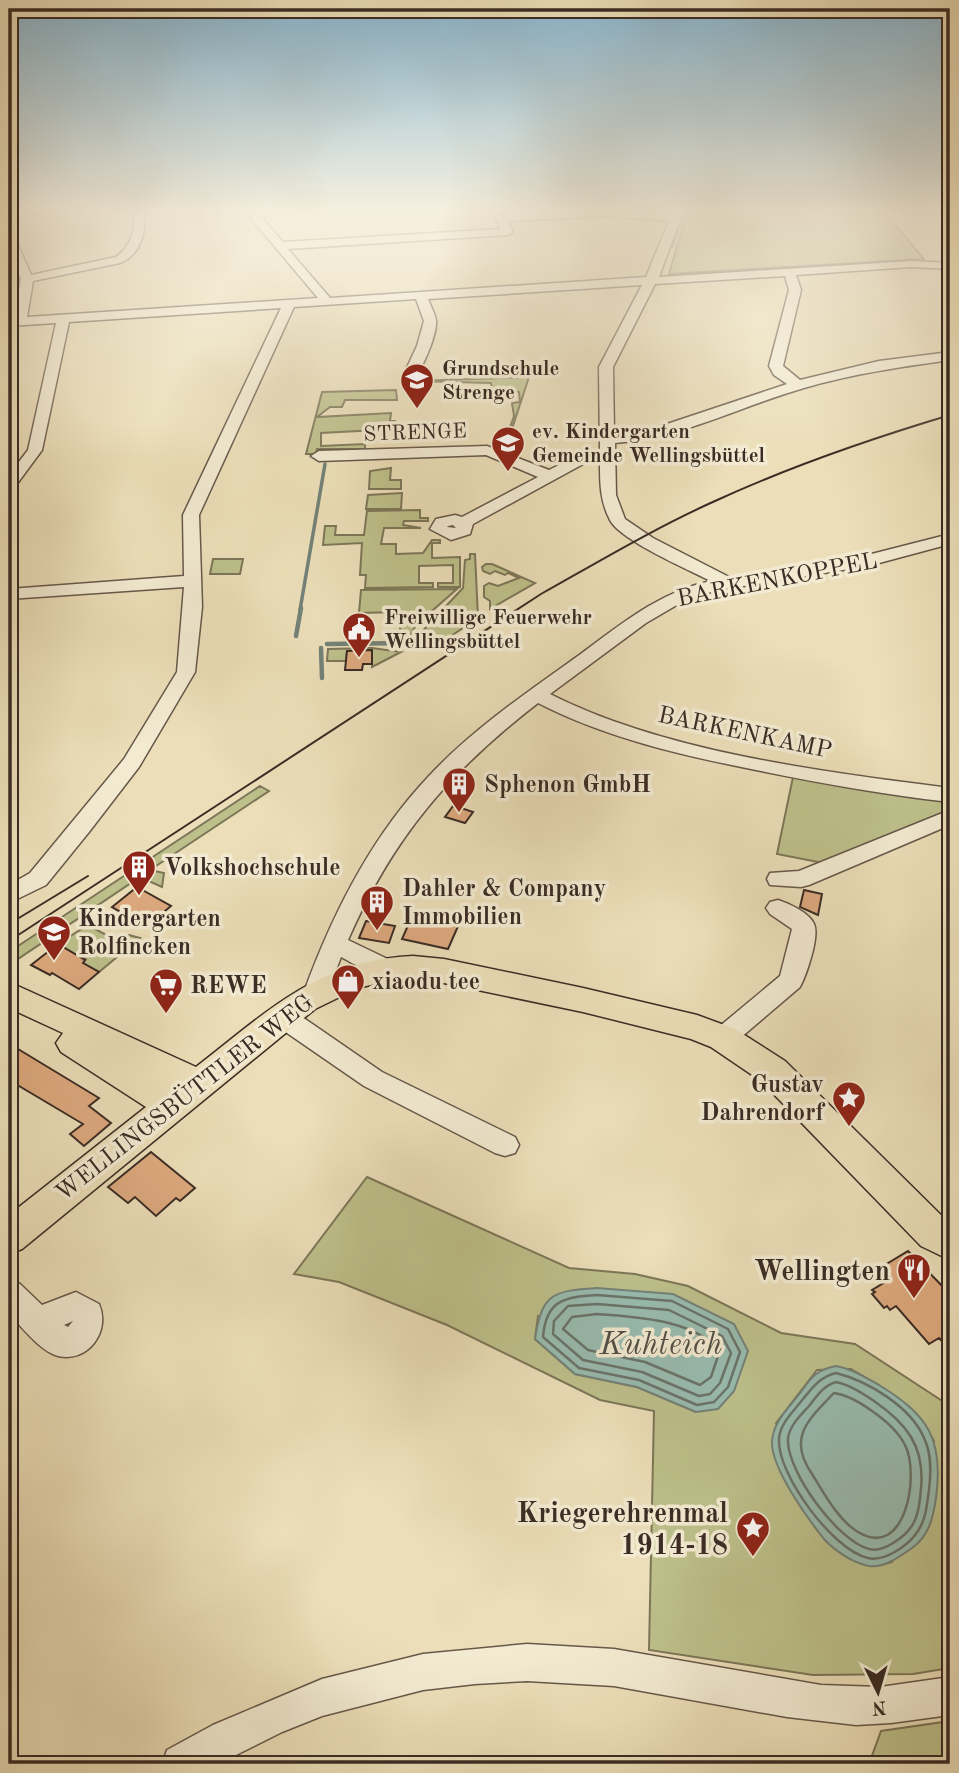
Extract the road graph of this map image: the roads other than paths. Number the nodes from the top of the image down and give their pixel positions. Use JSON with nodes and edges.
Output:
{"nodes":[{"id":1,"x":23,"y":292,"type":"edge"},
{"id":2,"x":319,"y":292,"type":"edge"},
{"id":3,"x":470,"y":292,"type":"edge"},
{"id":4,"x":644,"y":292,"type":"edge"},
{"id":5,"x":795,"y":292,"type":"edge"},
{"id":6,"x":420,"y":295,"type":"junction"},
{"id":7,"x":324,"y":301,"type":"junction"},
{"id":8,"x":289,"y":304,"type":"junction"},
{"id":9,"x":63,"y":319,"type":"junction"},
{"id":10,"x":14,"y":322,"type":"edge"},
{"id":11,"x":950,"y":356,"type":"edge"},
{"id":12,"x":410,"y":376,"type":"dead end"},
{"id":13,"x":798,"y":385,"type":"junction"},
{"id":14,"x":608,"y":448,"type":"junction"},
{"id":15,"x":319,"y":456,"type":"dead end"},
{"id":16,"x":549,"y":476,"type":"junction"},
{"id":17,"x":9,"y":485,"type":"edge"},
{"id":18,"x":463,"y":523,"type":"dead end"},
{"id":19,"x":950,"y":539,"type":"edge"},
{"id":20,"x":687,"y":563,"type":"junction"},
{"id":21,"x":190,"y":581,"type":"junction"},
{"id":22,"x":730,"y":584,"type":"junction"},
{"id":23,"x":9,"y":594,"type":"edge"},
{"id":24,"x":666,"y":601,"type":"junction"},
{"id":25,"x":536,"y":695,"type":"junction"},
{"id":26,"x":950,"y":795,"type":"edge"},
{"id":27,"x":950,"y":817,"type":"edge"},
{"id":28,"x":778,"y":879,"type":"dead end"},
{"id":29,"x":9,"y":895,"type":"edge"},
{"id":30,"x":778,"y":908,"type":"dead end"},
{"id":31,"x":335,"y":944,"type":"junction"},
{"id":32,"x":387,"y":969,"type":"junction"},
{"id":33,"x":316,"y":992,"type":"junction"},
{"id":34,"x":9,"y":994,"type":"edge"},
{"id":35,"x":9,"y":1007,"type":"edge"},
{"id":36,"x":283,"y":1017,"type":"junction"},
{"id":37,"x":723,"y":1038,"type":"junction"},
{"id":38,"x":198,"y":1084,"type":"junction"},
{"id":39,"x":171,"y":1107,"type":"junction"},
{"id":40,"x":505,"y":1145,"type":"dead end"},
{"id":41,"x":9,"y":1237,"type":"edge"},
{"id":42,"x":950,"y":1243,"type":"edge"},
{"id":43,"x":9,"y":1294,"type":"edge"},
{"id":44,"x":39,"y":1322,"type":"dead end"},
{"id":45,"x":950,"y":1696,"type":"edge"},
{"id":46,"x":181,"y":1764,"type":"edge"}],
"edges":[{"from":1,"to":10,"type":"street"},
{"from":2,"to":7,"type":"street"},
{"from":3,"to":6,"type":"street"},
{"from":4,"to":14,"type":"street"},
{"from":5,"to":13,"type":"street"},
{"from":6,"to":7,"type":"street"},
{"from":6,"to":12,"type":"street"},
{"from":7,"to":8,"type":"street"},
{"from":8,"to":9,"type":"street"},
{"from":8,"to":21,"type":"street"},
{"from":9,"to":10,"type":"street"},
{"from":9,"to":17,"type":"street"},
{"from":11,"to":13,"type":"street"},
{"from":13,"to":14,"type":"street"},
{"from":14,"to":16,"type":"street"},
{"from":14,"to":20,"type":"street"},
{"from":15,"to":16,"type":"street","name":"STRENGE"},
{"from":16,"to":18,"type":"street"},
{"from":19,"to":22,"type":"street","name":"BARKENKOPPEL"},
{"from":20,"to":22,"type":"street"},
{"from":20,"to":24,"type":"street"},
{"from":21,"to":23,"type":"street"},
{"from":21,"to":29,"type":"street"},
{"from":22,"to":24,"type":"street","name":"BARKENKOPPEL"},
{"from":24,"to":25,"type":"street","name":"BARKENKOPPEL"},
{"from":25,"to":26,"type":"street","name":"BARKENKAMP"},
{"from":25,"to":31,"type":"street","name":"BARKENKOPPEL"},
{"from":27,"to":28,"type":"street"},
{"from":30,"to":37,"type":"street"},
{"from":31,"to":32,"type":"street"},
{"from":31,"to":33,"type":"street","name":"BARKENKOPPEL"},
{"from":32,"to":33,"type":"main road","name":"WELLINGSBÜTTLER WEG"},
{"from":32,"to":37,"type":"main road","name":"WELLINGSBÜTTLER WEG"},
{"from":33,"to":36,"type":"main road","name":"WELLINGSBÜTTLER WEG"},
{"from":34,"to":38,"type":"main road"},
{"from":35,"to":39,"type":"main road"},
{"from":36,"to":38,"type":"main road","name":"WELLINGSBÜTTLER WEG"},
{"from":36,"to":40,"type":"street"},
{"from":37,"to":42,"type":"main road","name":"WELLINGSBÜTTLER WEG"},
{"from":38,"to":39,"type":"main road","name":"WELLINGSBÜTTLER WEG"},
{"from":39,"to":41,"type":"main road","name":"WELLINGSBÜTTLER WEG"},
{"from":43,"to":44,"type":"street"},
{"from":45,"to":46,"type":"street"}]}
